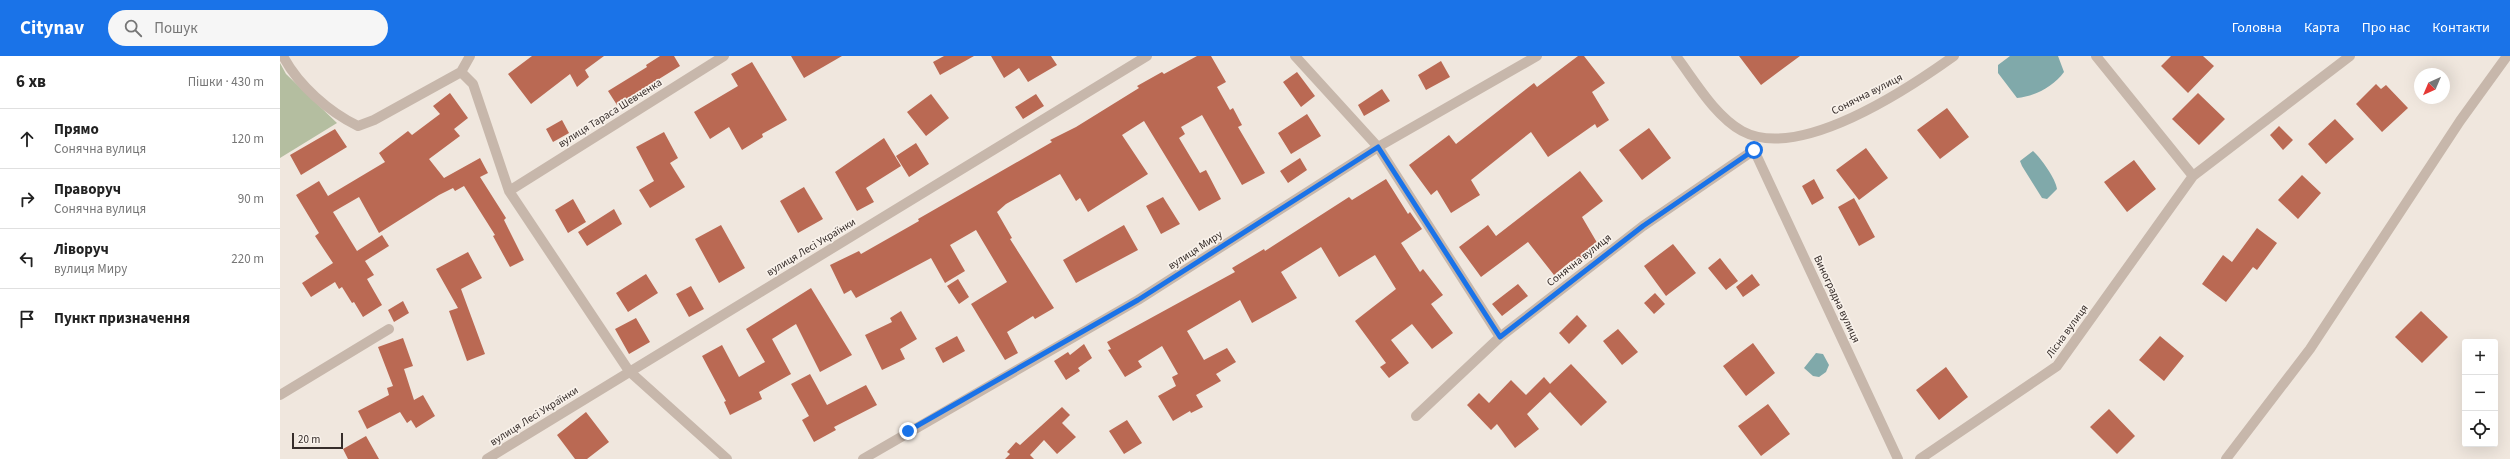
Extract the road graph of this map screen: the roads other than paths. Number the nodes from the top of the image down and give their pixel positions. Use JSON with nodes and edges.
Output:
{"nodes":[{"id":1,"x":283,"y":56,"type":"edge"},
{"id":2,"x":470,"y":56,"type":"edge"},
{"id":3,"x":724,"y":56,"type":"edge"},
{"id":4,"x":1147,"y":56,"type":"edge"},
{"id":5,"x":1295,"y":56,"type":"edge"},
{"id":6,"x":1538,"y":56,"type":"edge"},
{"id":7,"x":1676,"y":56,"type":"edge"},
{"id":8,"x":1954,"y":56,"type":"edge"},
{"id":9,"x":2096,"y":56,"type":"edge"},
{"id":10,"x":2350,"y":56,"type":"edge"},
{"id":11,"x":2507,"y":56,"type":"edge"},
{"id":12,"x":461,"y":72,"type":"junction"},
{"id":13,"x":1759,"y":137,"type":"junction"},
{"id":14,"x":1378,"y":147,"type":"junction"},
{"id":15,"x":1754,"y":150,"type":"junction"},
{"id":16,"x":2193,"y":176,"type":"junction"},
{"id":17,"x":509,"y":191,"type":"junction"},
{"id":18,"x":389,"y":329,"type":"dead end"},
{"id":19,"x":1500,"y":337,"type":"junction"},
{"id":20,"x":629,"y":371,"type":"junction"},
{"id":21,"x":280,"y":394,"type":"edge"},
{"id":22,"x":1416,"y":416,"type":"dead end"},
{"id":23,"x":488,"y":459,"type":"edge"},
{"id":24,"x":728,"y":459,"type":"edge"},
{"id":25,"x":863,"y":459,"type":"edge"},
{"id":26,"x":1898,"y":459,"type":"edge"},
{"id":27,"x":1920,"y":459,"type":"edge"},
{"id":28,"x":2226,"y":459,"type":"edge"}],
"edges":[{"from":1,"to":12,"type":"street"},
{"from":2,"to":12,"type":"street"},
{"from":3,"to":17,"type":"street","name":"вулиця Тараса Шевченка"},
{"from":4,"to":20,"type":"street","name":"вулиця Лесі Українки"},
{"from":5,"to":14,"type":"street"},
{"from":6,"to":14,"type":"street","name":"вулиця Миру"},
{"from":7,"to":13,"type":"street","name":"Сонячна вулиця"},
{"from":8,"to":13,"type":"street","name":"Сонячна вулиця"},
{"from":9,"to":16,"type":"street"},
{"from":10,"to":16,"type":"street","name":"Лісна вулиця"},
{"from":11,"to":28,"type":"street"},
{"from":12,"to":17,"type":"street"},
{"from":13,"to":15,"type":"street"},
{"from":14,"to":19,"type":"street"},
{"from":14,"to":25,"type":"street","name":"вулиця Миру"},
{"from":15,"to":19,"type":"street","name":"Сонячна вулиця"},
{"from":15,"to":26,"type":"street","name":"Виноградна вулиця"},
{"from":16,"to":27,"type":"street","name":"Лісна вулиця"},
{"from":17,"to":20,"type":"street"},
{"from":18,"to":21,"type":"street"},
{"from":19,"to":22,"type":"street","name":"Сонячна вулиця"},
{"from":20,"to":23,"type":"street","name":"вулиця Лесі Українки"},
{"from":20,"to":24,"type":"street"}]}
